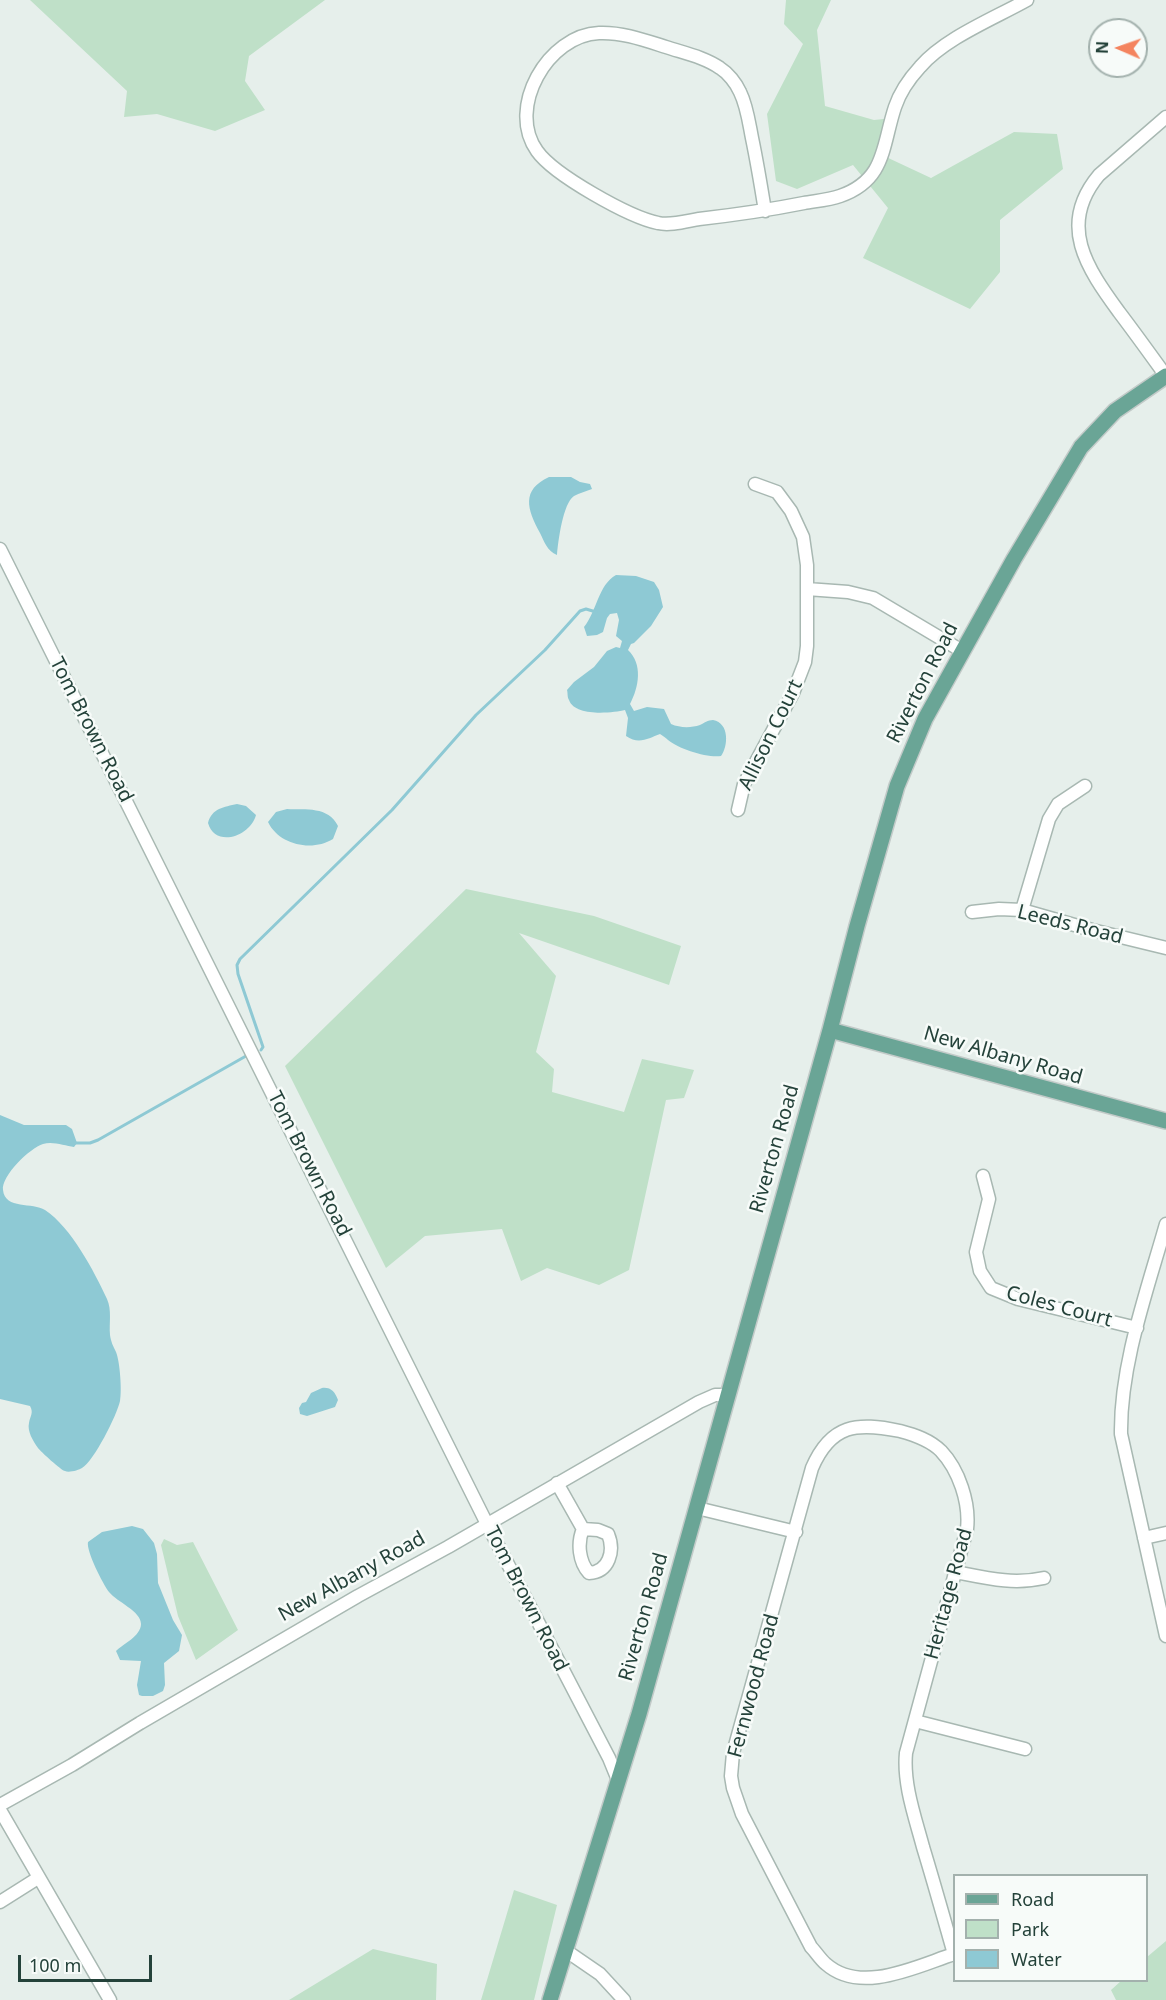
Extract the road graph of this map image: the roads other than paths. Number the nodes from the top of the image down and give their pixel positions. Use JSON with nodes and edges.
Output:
{"nodes":[{"id":1,"x":1027,"y":0,"type":"edge"},
{"id":2,"x":1166,"y":117,"type":"edge"},
{"id":3,"x":765,"y":211,"type":"junction"},
{"id":4,"x":1166,"y":376,"type":"edge"},
{"id":5,"x":755,"y":484,"type":"dead end"},
{"id":6,"x":0,"y":549,"type":"edge"},
{"id":7,"x":807,"y":589,"type":"junction"},
{"id":8,"x":962,"y":651,"type":"junction"},
{"id":9,"x":1084,"y":786,"type":"dead end"},
{"id":10,"x":738,"y":810,"type":"dead end"},
{"id":11,"x":1022,"y":910,"type":"junction"},
{"id":12,"x":972,"y":912,"type":"dead end"},
{"id":13,"x":1166,"y":948,"type":"edge"},
{"id":14,"x":830,"y":1030,"type":"junction"},
{"id":15,"x":1166,"y":1121,"type":"edge"},
{"id":16,"x":983,"y":1176,"type":"dead end"},
{"id":17,"x":1166,"y":1224,"type":"edge"},
{"id":18,"x":1137,"y":1328,"type":"junction"},
{"id":19,"x":728,"y":1395,"type":"junction"},
{"id":20,"x":557,"y":1484,"type":"junction"},
{"id":21,"x":697,"y":1508,"type":"junction"},
{"id":22,"x":487,"y":1524,"type":"junction"},
{"id":23,"x":583,"y":1529,"type":"dead end"},
{"id":24,"x":795,"y":1532,"type":"junction"},
{"id":25,"x":1166,"y":1533,"type":"edge"},
{"id":26,"x":1144,"y":1538,"type":"junction"},
{"id":27,"x":956,"y":1572,"type":"junction"},
{"id":28,"x":1044,"y":1578,"type":"dead end"},
{"id":29,"x":1166,"y":1636,"type":"edge"},
{"id":30,"x":915,"y":1721,"type":"junction"},
{"id":31,"x":1025,"y":1749,"type":"dead end"},
{"id":32,"x":618,"y":1779,"type":"junction"},
{"id":33,"x":0,"y":1805,"type":"edge"},
{"id":34,"x":0,"y":1810,"type":"edge"},
{"id":35,"x":38,"y":1878,"type":"junction"},
{"id":36,"x":0,"y":1902,"type":"edge"},
{"id":37,"x":565,"y":1950,"type":"junction"},
{"id":38,"x":953,"y":1950,"type":"edge"},
{"id":39,"x":953,"y":1954,"type":"edge"},
{"id":40,"x":110,"y":2000,"type":"edge"},
{"id":41,"x":550,"y":2000,"type":"edge"},
{"id":42,"x":624,"y":2000,"type":"edge"}],
"edges":[{"from":1,"to":3,"type":"street"},
{"from":2,"to":4,"type":"street"},
{"from":3,"to":3,"type":"street"},
{"from":4,"to":8,"type":"main road","name":"Riverton Road"},
{"from":5,"to":7,"type":"street","name":"Allison Court"},
{"from":6,"to":22,"type":"street","name":"Tom Brown Road"},
{"from":7,"to":8,"type":"street"},
{"from":7,"to":10,"type":"street","name":"Allison Court"},
{"from":8,"to":14,"type":"main road","name":"Riverton Road"},
{"from":9,"to":11,"type":"street"},
{"from":11,"to":12,"type":"street","name":"Leeds Road"},
{"from":11,"to":13,"type":"street","name":"Leeds Road"},
{"from":14,"to":15,"type":"main road","name":"New Albany Road"},
{"from":14,"to":19,"type":"main road","name":"Riverton Road"},
{"from":16,"to":18,"type":"street","name":"Coles Court"},
{"from":17,"to":18,"type":"street"},
{"from":18,"to":26,"type":"street"},
{"from":19,"to":20,"type":"street","name":"New Albany Road"},
{"from":19,"to":21,"type":"main road","name":"Riverton Road"},
{"from":20,"to":22,"type":"street","name":"New Albany Road"},
{"from":20,"to":23,"type":"street"},
{"from":21,"to":24,"type":"street"},
{"from":21,"to":32,"type":"main road","name":"Riverton Road"},
{"from":22,"to":32,"type":"street","name":"Tom Brown Road"},
{"from":22,"to":33,"type":"street","name":"New Albany Road"},
{"from":24,"to":27,"type":"street","name":"Heritage Road"},
{"from":24,"to":39,"type":"street","name":"Fernwood Road"},
{"from":25,"to":26,"type":"street"},
{"from":26,"to":29,"type":"street"},
{"from":27,"to":28,"type":"street"},
{"from":27,"to":30,"type":"street","name":"Heritage Road"},
{"from":30,"to":31,"type":"street"},
{"from":30,"to":38,"type":"street","name":"Heritage Road"},
{"from":32,"to":37,"type":"main road","name":"Riverton Road"},
{"from":34,"to":35,"type":"street"},
{"from":35,"to":36,"type":"street"},
{"from":35,"to":40,"type":"street"},
{"from":37,"to":41,"type":"main road","name":"Riverton Road"},
{"from":37,"to":42,"type":"street"}]}
